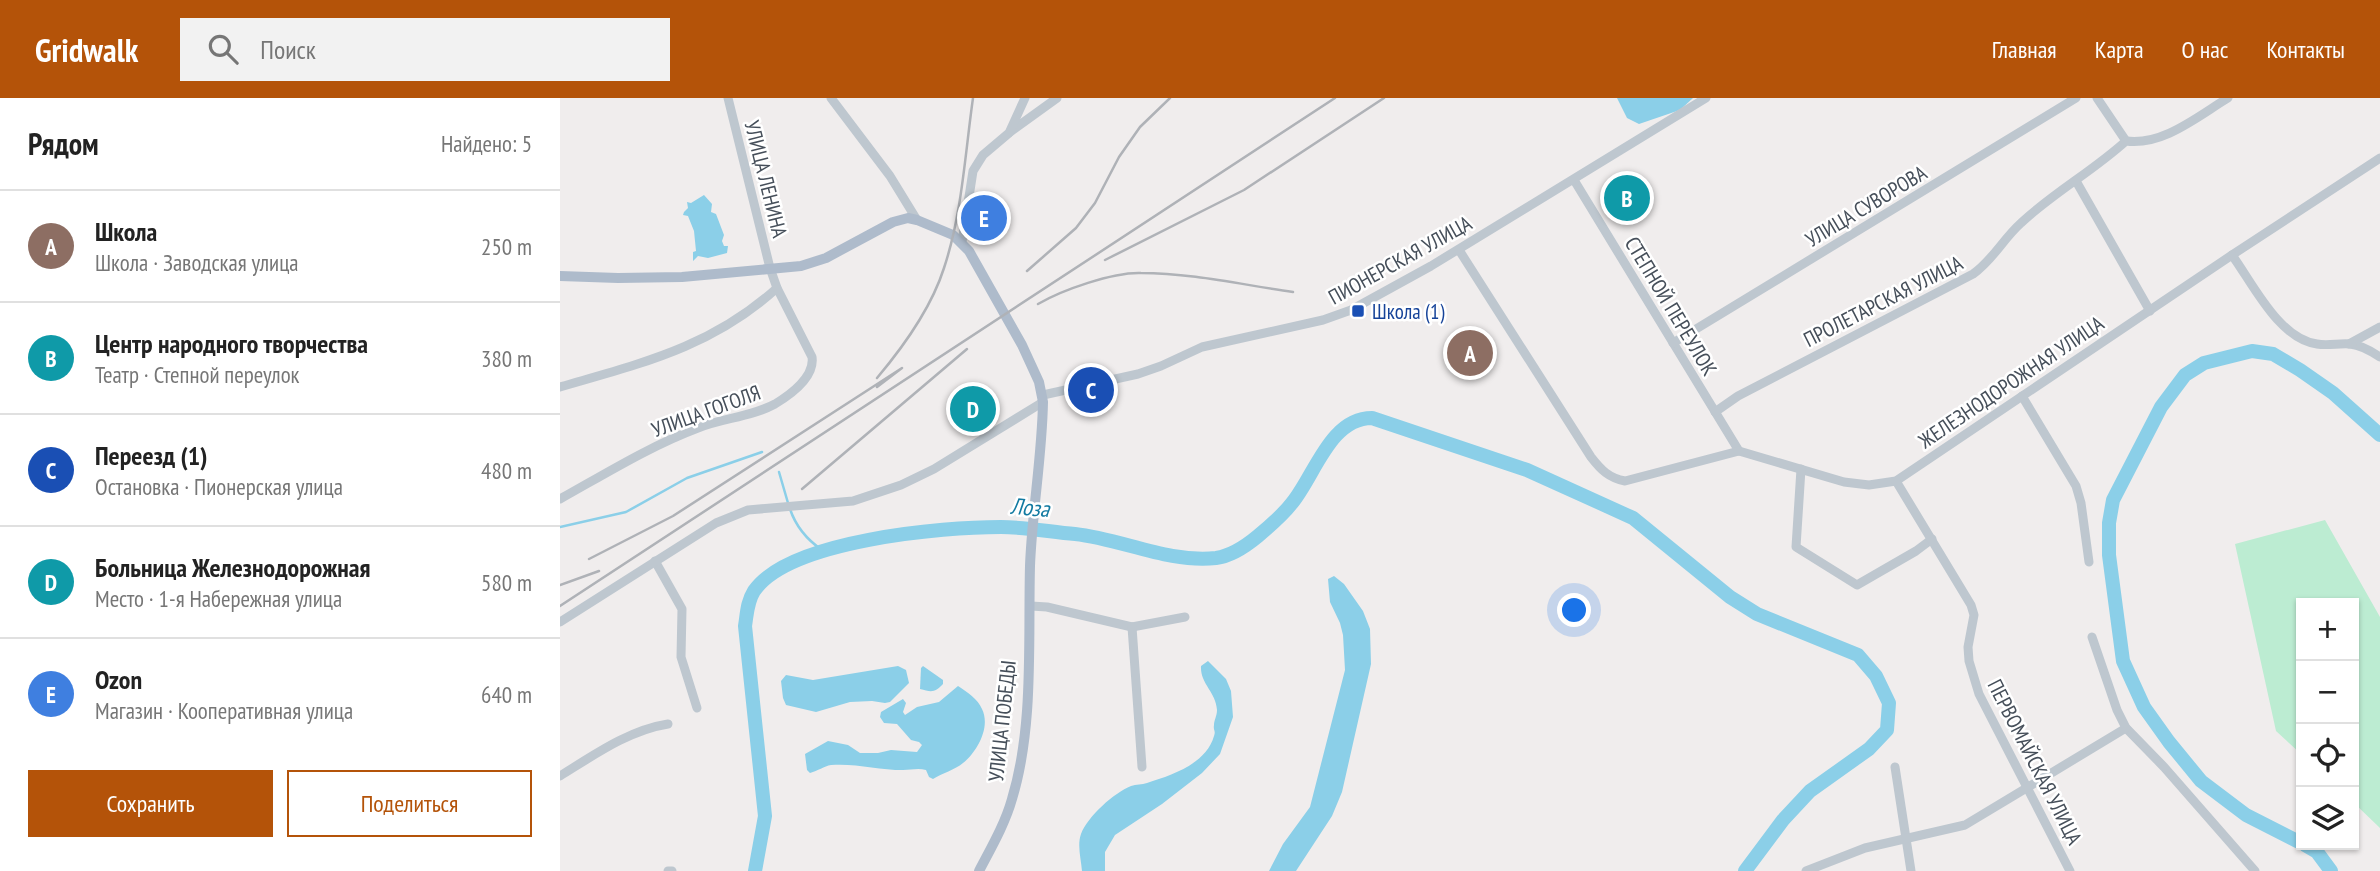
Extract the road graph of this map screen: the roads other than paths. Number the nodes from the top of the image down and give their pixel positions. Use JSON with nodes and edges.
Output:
{"nodes":[{"id":1,"x":728,"y":98,"type":"edge"},
{"id":2,"x":831,"y":98,"type":"edge"},
{"id":3,"x":1025,"y":98,"type":"edge"},
{"id":4,"x":1057,"y":98,"type":"edge"},
{"id":5,"x":1706,"y":98,"type":"edge"},
{"id":6,"x":2076,"y":98,"type":"edge"},
{"id":7,"x":2097,"y":98,"type":"edge"},
{"id":8,"x":2228,"y":98,"type":"edge"},
{"id":9,"x":1009,"y":132,"type":"junction"},
{"id":10,"x":2126,"y":141,"type":"junction"},
{"id":11,"x":2380,"y":158,"type":"edge"},
{"id":12,"x":1574,"y":180,"type":"junction"},
{"id":13,"x":2076,"y":181,"type":"junction"},
{"id":14,"x":917,"y":220,"type":"junction"},
{"id":15,"x":962,"y":242,"type":"junction"},
{"id":16,"x":1459,"y":250,"type":"junction"},
{"id":17,"x":2232,"y":255,"type":"junction"},
{"id":18,"x":770,"y":268,"type":"junction"},
{"id":19,"x":560,"y":276,"type":"edge"},
{"id":20,"x":777,"y":288,"type":"junction"},
{"id":21,"x":2150,"y":310,"type":"junction"},
{"id":22,"x":2380,"y":327,"type":"edge"},
{"id":23,"x":1673,"y":343,"type":"junction"},
{"id":24,"x":2349,"y":344,"type":"junction"},
{"id":25,"x":2380,"y":357,"type":"edge"},
{"id":26,"x":813,"y":362,"type":"joint"},
{"id":27,"x":560,"y":387,"type":"edge"},
{"id":28,"x":2022,"y":396,"type":"junction"},
{"id":29,"x":1043,"y":399,"type":"junction"},
{"id":30,"x":1715,"y":412,"type":"junction"},
{"id":31,"x":1739,"y":451,"type":"junction"},
{"id":32,"x":1801,"y":469,"type":"junction"},
{"id":33,"x":1895,"y":481,"type":"junction"},
{"id":34,"x":560,"y":499,"type":"edge"},
{"id":35,"x":1932,"y":539,"type":"junction"},
{"id":36,"x":654,"y":561,"type":"junction"},
{"id":37,"x":2089,"y":562,"type":"dead end"},
{"id":38,"x":1031,"y":606,"type":"junction"},
{"id":39,"x":1185,"y":617,"type":"dead end"},
{"id":40,"x":560,"y":622,"type":"edge"},
{"id":41,"x":1132,"y":627,"type":"junction"},
{"id":42,"x":2092,"y":637,"type":"dead end"},
{"id":43,"x":697,"y":708,"type":"dead end"},
{"id":44,"x":668,"y":724,"type":"dead end"},
{"id":45,"x":2126,"y":728,"type":"junction"},
{"id":46,"x":1142,"y":767,"type":"dead end"},
{"id":47,"x":1895,"y":767,"type":"dead end"},
{"id":48,"x":560,"y":776,"type":"edge"},
{"id":49,"x":2027,"y":789,"type":"junction"},
{"id":50,"x":1905,"y":838,"type":"junction"},
{"id":51,"x":979,"y":871,"type":"edge"},
{"id":52,"x":1807,"y":871,"type":"edge"},
{"id":53,"x":1910,"y":871,"type":"edge"},
{"id":54,"x":2070,"y":871,"type":"edge"},
{"id":55,"x":2255,"y":871,"type":"edge"}],
"edges":[{"from":1,"to":18,"type":"street","name":"УЛИЦА ЛЕНИНА"},
{"from":2,"to":14,"type":"street"},
{"from":3,"to":9,"type":"street"},
{"from":4,"to":9,"type":"street"},
{"from":5,"to":12,"type":"street","name":"ПИОНЕРСКАЯ УЛИЦА"},
{"from":6,"to":23,"type":"street","name":"УЛИЦА СУВОРОВА"},
{"from":7,"to":10,"type":"street"},
{"from":8,"to":10,"type":"street"},
{"from":9,"to":15,"type":"street"},
{"from":10,"to":13,"type":"street","name":"ПРОЛЕТАРСКАЯ УЛИЦА"},
{"from":11,"to":17,"type":"street","name":"ЖЕЛЕЗНОДОРОЖНАЯ УЛИЦА"},
{"from":12,"to":16,"type":"street","name":"ПИОНЕРСКАЯ УЛИЦА"},
{"from":12,"to":23,"type":"street","name":"СТЕПНОЙ ПЕРЕУЛОК"},
{"from":13,"to":21,"type":"street"},
{"from":13,"to":30,"type":"street","name":"ПРОЛЕТАРСКАЯ УЛИЦА"},
{"from":14,"to":15,"type":"main road"},
{"from":14,"to":18,"type":"main road"},
{"from":15,"to":29,"type":"main road"},
{"from":16,"to":29,"type":"street","name":"ПИОНЕРСКАЯ УЛИЦА"},
{"from":16,"to":31,"type":"street"},
{"from":17,"to":21,"type":"street","name":"ЖЕЛЕЗНОДОРОЖНАЯ УЛИЦА"},
{"from":17,"to":24,"type":"street"},
{"from":18,"to":19,"type":"main road"},
{"from":18,"to":20,"type":"street","name":"УЛИЦА ЛЕНИНА"},
{"from":20,"to":26,"type":"street","name":"УЛИЦА ЛЕНИНА"},
{"from":20,"to":27,"type":"street"},
{"from":21,"to":28,"type":"street","name":"ЖЕЛЕЗНОДОРОЖНАЯ УЛИЦА"},
{"from":22,"to":24,"type":"street"},
{"from":23,"to":30,"type":"street","name":"СТЕПНОЙ ПЕРЕУЛОК"},
{"from":24,"to":25,"type":"street"},
{"from":26,"to":34,"type":"street","name":"УЛИЦА ГОГОЛЯ"},
{"from":28,"to":33,"type":"street","name":"ЖЕЛЕЗНОДОРОЖНАЯ УЛИЦА"},
{"from":28,"to":37,"type":"street"},
{"from":29,"to":36,"type":"street","name":"ПИОНЕРСКАЯ УЛИЦА"},
{"from":29,"to":38,"type":"main road","name":"УЛИЦА ПОБЕДЫ"},
{"from":30,"to":31,"type":"street","name":"СТЕПНОЙ ПЕРЕУЛОК"},
{"from":31,"to":32,"type":"street","name":"ЖЕЛЕЗНОДОРОЖНАЯ УЛИЦА"},
{"from":32,"to":33,"type":"street","name":"ЖЕЛЕЗНОДОРОЖНАЯ УЛИЦА"},
{"from":32,"to":35,"type":"street"},
{"from":33,"to":35,"type":"street","name":"ПЕРВОМАЙСКАЯ УЛИЦА"},
{"from":35,"to":49,"type":"street","name":"ПЕРВОМАЙСКАЯ УЛИЦА"},
{"from":36,"to":40,"type":"street","name":"ПИОНЕРСКАЯ УЛИЦА"},
{"from":36,"to":43,"type":"street"},
{"from":38,"to":41,"type":"street"},
{"from":38,"to":51,"type":"main road","name":"УЛИЦА ПОБЕДЫ"},
{"from":39,"to":41,"type":"street"},
{"from":41,"to":46,"type":"street"},
{"from":42,"to":45,"type":"street"},
{"from":44,"to":48,"type":"street"},
{"from":45,"to":49,"type":"street"},
{"from":45,"to":55,"type":"street"},
{"from":47,"to":50,"type":"street"},
{"from":49,"to":50,"type":"street"},
{"from":49,"to":54,"type":"street","name":"ПЕРВОМАЙСКАЯ УЛИЦА"},
{"from":50,"to":52,"type":"street"},
{"from":50,"to":53,"type":"street"}]}
